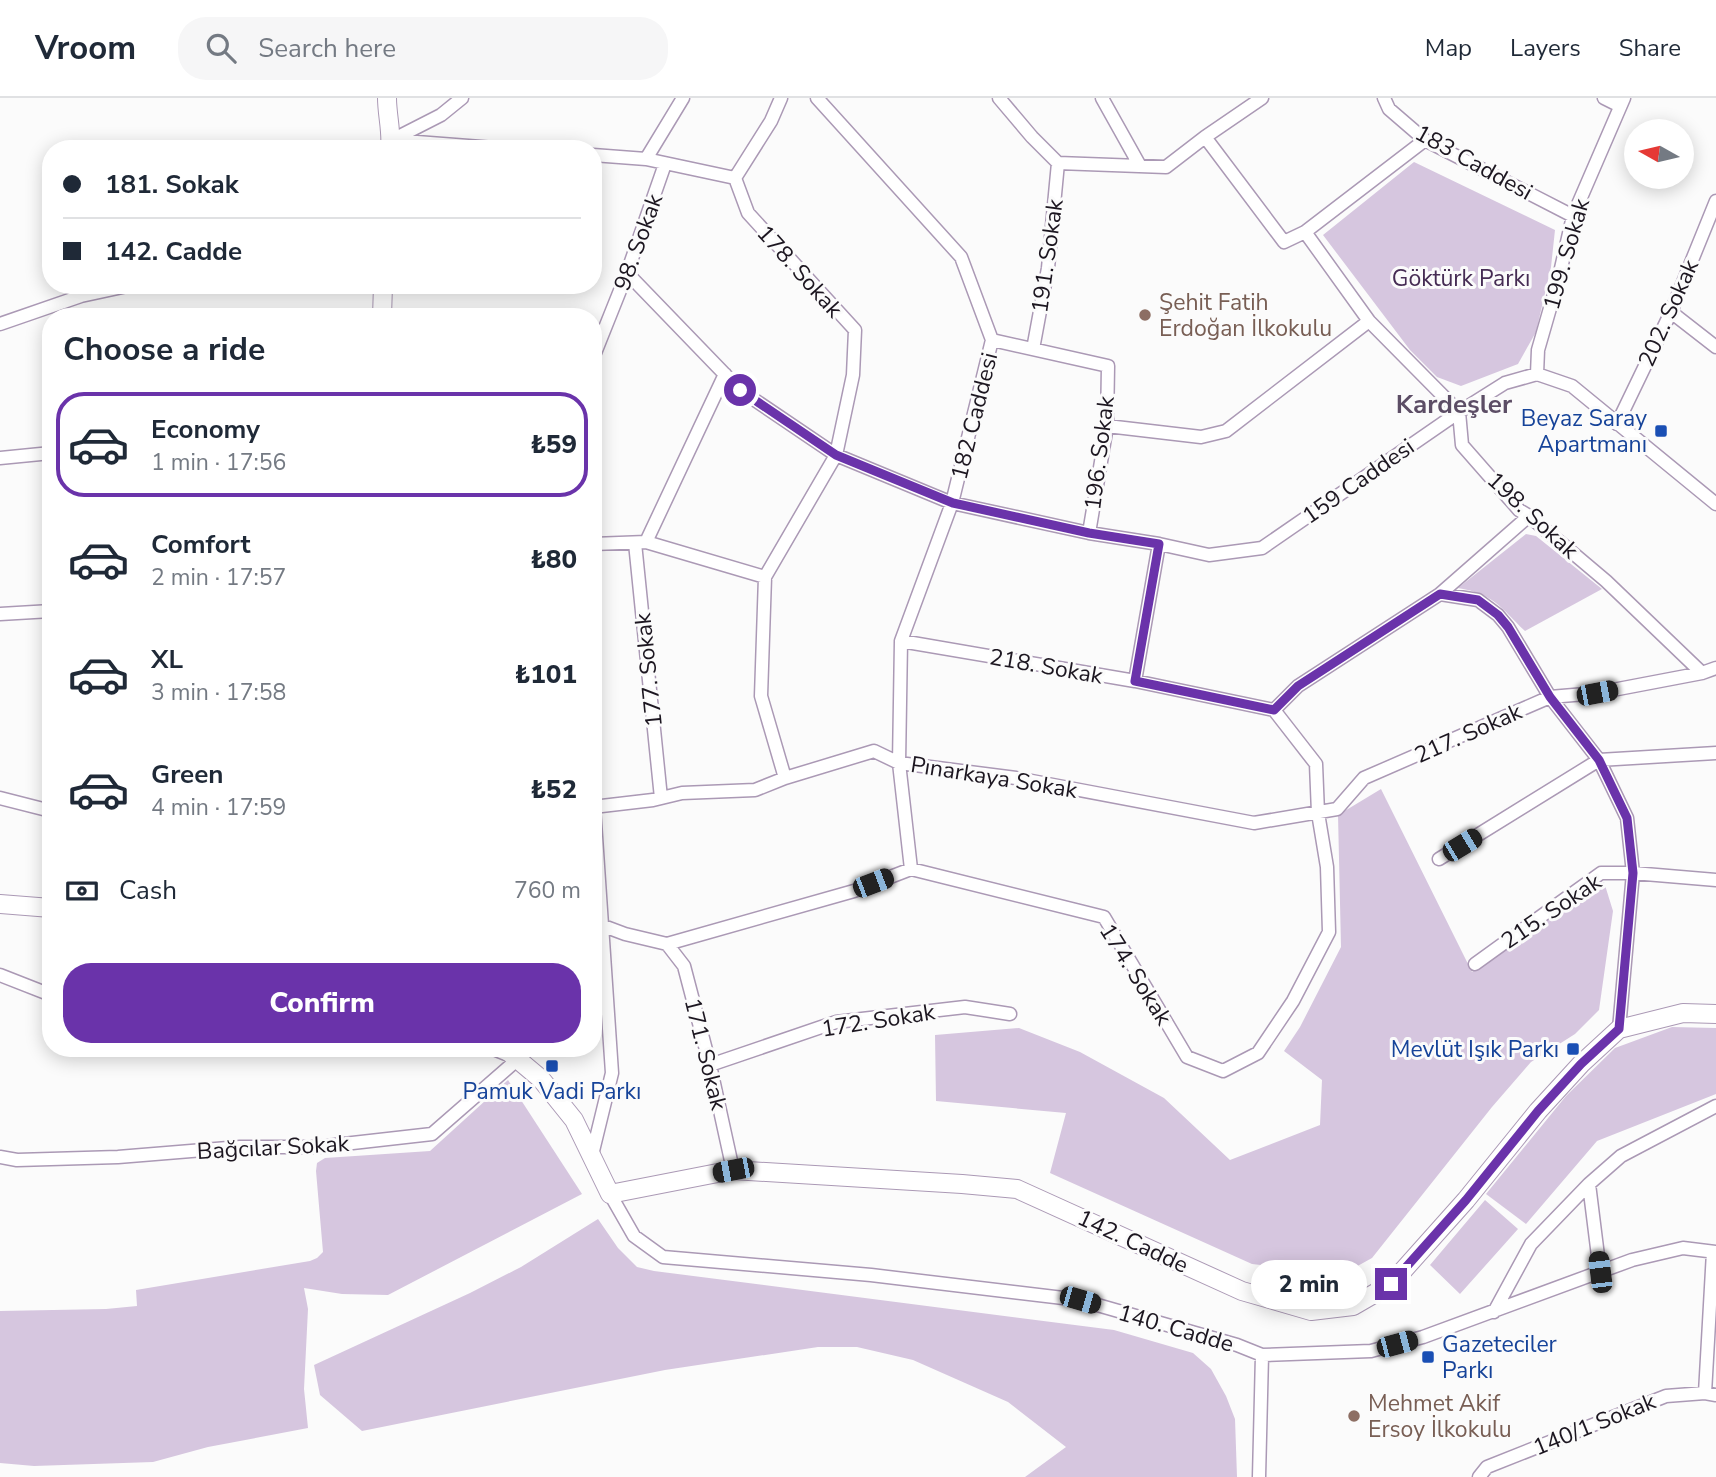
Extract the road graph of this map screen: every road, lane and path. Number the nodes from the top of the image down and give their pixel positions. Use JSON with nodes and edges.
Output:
{"nodes":[{"id":1,"x":387,"y":98,"type":"edge"},
{"id":2,"x":462,"y":98,"type":"edge"},
{"id":3,"x":683,"y":98,"type":"edge"},
{"id":4,"x":781,"y":98,"type":"edge"},
{"id":5,"x":817,"y":98,"type":"edge"},
{"id":6,"x":999,"y":98,"type":"edge"},
{"id":7,"x":1102,"y":98,"type":"edge"},
{"id":8,"x":1262,"y":98,"type":"edge"},
{"id":9,"x":1384,"y":98,"type":"edge"},
{"id":10,"x":1604,"y":98,"type":"edge"},
{"id":11,"x":1622,"y":102,"type":"edge"},
{"id":12,"x":1205,"y":137,"type":"junction"},
{"id":13,"x":391,"y":140,"type":"edge"},
{"id":14,"x":398,"y":140,"type":"edge"},
{"id":15,"x":1425,"y":140,"type":"junction"},
{"id":16,"x":602,"y":156,"type":"edge"},
{"id":17,"x":646,"y":159,"type":"junction"},
{"id":18,"x":1058,"y":163,"type":"junction"},
{"id":19,"x":665,"y":164,"type":"junction"},
{"id":20,"x":1140,"y":166,"type":"junction"},
{"id":21,"x":735,"y":178,"type":"junction"},
{"id":22,"x":1716,"y":201,"type":"edge"},
{"id":23,"x":1573,"y":216,"type":"junction"},
{"id":24,"x":1305,"y":232,"type":"junction"},
{"id":25,"x":627,"y":273,"type":"junction"},
{"id":26,"x":90,"y":294,"type":"edge"},
{"id":27,"x":46,"y":308,"type":"edge"},
{"id":28,"x":42,"y":309,"type":"edge"},
{"id":29,"x":1671,"y":312,"type":"junction"},
{"id":30,"x":1369,"y":321,"type":"junction"},
{"id":31,"x":0,"y":324,"type":"edge"},
{"id":32,"x":602,"y":336,"type":"edge"},
{"id":33,"x":992,"y":340,"type":"junction"},
{"id":34,"x":1716,"y":347,"type":"edge"},
{"id":35,"x":1032,"y":349,"type":"junction"},
{"id":36,"x":725,"y":374,"type":"junction"},
{"id":37,"x":1537,"y":374,"type":"junction"},
{"id":38,"x":1459,"y":412,"type":"junction"},
{"id":39,"x":1617,"y":424,"type":"junction"},
{"id":40,"x":1107,"y":426,"type":"junction"},
{"id":41,"x":42,"y":454,"type":"edge"},
{"id":42,"x":836,"y":455,"type":"junction"},
{"id":43,"x":0,"y":458,"type":"edge"},
{"id":44,"x":953,"y":503,"type":"junction"},
{"id":45,"x":1716,"y":504,"type":"edge"},
{"id":46,"x":1529,"y":516,"type":"junction"},
{"id":47,"x":1089,"y":533,"type":"junction"},
{"id":48,"x":641,"y":542,"type":"junction"},
{"id":49,"x":602,"y":544,"type":"edge"},
{"id":50,"x":1159,"y":544,"type":"junction"},
{"id":51,"x":765,"y":578,"type":"junction"},
{"id":52,"x":1440,"y":594,"type":"junction"},
{"id":53,"x":42,"y":612,"type":"edge"},
{"id":54,"x":0,"y":614,"type":"edge"},
{"id":55,"x":901,"y":641,"type":"junction"},
{"id":56,"x":1716,"y":668,"type":"edge"},
{"id":57,"x":1702,"y":673,"type":"junction"},
{"id":58,"x":1135,"y":681,"type":"junction"},
{"id":59,"x":1550,"y":697,"type":"junction"},
{"id":60,"x":1274,"y":710,"type":"junction"},
{"id":61,"x":1716,"y":753,"type":"edge"},
{"id":62,"x":1599,"y":760,"type":"junction"},
{"id":63,"x":900,"y":763,"type":"junction"},
{"id":64,"x":785,"y":778,"type":"junction"},
{"id":65,"x":0,"y":798,"type":"edge"},
{"id":66,"x":661,"y":798,"type":"junction"},
{"id":67,"x":602,"y":806,"type":"edge"},
{"id":68,"x":42,"y":809,"type":"edge"},
{"id":69,"x":1318,"y":813,"type":"junction"},
{"id":70,"x":1439,"y":859,"type":"dead end"},
{"id":71,"x":911,"y":869,"type":"junction"},
{"id":72,"x":1633,"y":873,"type":"junction"},
{"id":73,"x":1716,"y":880,"type":"edge"},
{"id":74,"x":0,"y":904,"type":"edge"},
{"id":75,"x":42,"y":907,"type":"edge"},
{"id":76,"x":602,"y":925,"type":"edge"},
{"id":77,"x":667,"y":944,"type":"junction"},
{"id":78,"x":1475,"y":964,"type":"dead end"},
{"id":79,"x":602,"y":967,"type":"edge"},
{"id":80,"x":0,"y":975,"type":"edge"},
{"id":81,"x":42,"y":991,"type":"edge"},
{"id":82,"x":1010,"y":1014,"type":"dead end"},
{"id":83,"x":1716,"y":1014,"type":"edge"},
{"id":84,"x":1619,"y":1029,"type":"junction"},
{"id":85,"x":508,"y":1057,"type":"edge"},
{"id":86,"x":515,"y":1057,"type":"edge"},
{"id":87,"x":710,"y":1065,"type":"junction"},
{"id":88,"x":1716,"y":1106,"type":"edge"},
{"id":89,"x":592,"y":1156,"type":"junction"},
{"id":90,"x":0,"y":1157,"type":"edge"},
{"id":91,"x":733,"y":1170,"type":"junction"},
{"id":92,"x":1588,"y":1184,"type":"junction"},
{"id":93,"x":610,"y":1194,"type":"junction"},
{"id":94,"x":1715,"y":1252,"type":"edge"},
{"id":95,"x":1600,"y":1272,"type":"junction"},
{"id":96,"x":1494,"y":1312,"type":"junction"},
{"id":97,"x":1262,"y":1354,"type":"junction"},
{"id":98,"x":1710,"y":1394,"type":"edge"},
{"id":99,"x":1259,"y":1477,"type":"edge"},
{"id":100,"x":1479,"y":1477,"type":"edge"}],
"edges":[{"from":1,"to":13,"type":"street"},
{"from":2,"to":14,"type":"street"},
{"from":3,"to":17,"type":"street"},
{"from":4,"to":21,"type":"street"},
{"from":5,"to":33,"type":"street","name":"182 Caddesi"},
{"from":6,"to":18,"type":"street"},
{"from":7,"to":20,"type":"street"},
{"from":8,"to":12,"type":"street"},
{"from":9,"to":15,"type":"street","name":"183 Caddesi"},
{"from":10,"to":11,"type":"street"},
{"from":11,"to":23,"type":"street","name":"199. Sokak"},
{"from":12,"to":20,"type":"street"},
{"from":12,"to":24,"type":"street"},
{"from":15,"to":23,"type":"street","name":"183 Caddesi"},
{"from":15,"to":24,"type":"street"},
{"from":16,"to":17,"type":"street"},
{"from":17,"to":19,"type":"street"},
{"from":18,"to":20,"type":"street"},
{"from":18,"to":35,"type":"street","name":"191. Sokak"},
{"from":19,"to":21,"type":"street"},
{"from":19,"to":25,"type":"street","name":"98. Sokak"},
{"from":21,"to":42,"type":"street","name":"178. Sokak"},
{"from":22,"to":29,"type":"street","name":"202. Sokak"},
{"from":23,"to":37,"type":"street","name":"199. Sokak"},
{"from":24,"to":30,"type":"street"},
{"from":25,"to":32,"type":"street","name":"98. Sokak"},
{"from":25,"to":36,"type":"street","name":"159 Caddesi"},
{"from":26,"to":27,"type":"street"},
{"from":28,"to":31,"type":"street"},
{"from":29,"to":34,"type":"street"},
{"from":29,"to":39,"type":"street","name":"202. Sokak"},
{"from":30,"to":38,"type":"street"},
{"from":30,"to":40,"type":"street"},
{"from":33,"to":35,"type":"street","name":"196. Sokak"},
{"from":33,"to":44,"type":"street","name":"182 Caddesi"},
{"from":35,"to":40,"type":"street","name":"196. Sokak"},
{"from":36,"to":42,"type":"street","name":"159 Caddesi"},
{"from":36,"to":48,"type":"street"},
{"from":37,"to":38,"type":"street","name":"159 Caddesi"},
{"from":37,"to":39,"type":"street"},
{"from":38,"to":46,"type":"street","name":"198. Sokak"},
{"from":38,"to":50,"type":"street","name":"159 Caddesi"},
{"from":39,"to":45,"type":"street"},
{"from":40,"to":47,"type":"street","name":"196. Sokak"},
{"from":41,"to":43,"type":"street"},
{"from":42,"to":44,"type":"street","name":"159 Caddesi"},
{"from":42,"to":51,"type":"street","name":"178. Sokak"},
{"from":44,"to":47,"type":"street","name":"159 Caddesi"},
{"from":44,"to":55,"type":"street","name":"182 Caddesi"},
{"from":46,"to":52,"type":"street"},
{"from":46,"to":57,"type":"street","name":"198. Sokak"},
{"from":47,"to":50,"type":"street","name":"159 Caddesi"},
{"from":48,"to":49,"type":"street"},
{"from":48,"to":51,"type":"street"},
{"from":48,"to":66,"type":"street","name":"177. Sokak"},
{"from":50,"to":58,"type":"street"},
{"from":51,"to":64,"type":"street","name":"178. Sokak"},
{"from":52,"to":59,"type":"street"},
{"from":52,"to":60,"type":"street"},
{"from":53,"to":54,"type":"street"},
{"from":55,"to":58,"type":"street","name":"218. Sokak"},
{"from":55,"to":63,"type":"street","name":"182 Caddesi"},
{"from":56,"to":57,"type":"street","name":"217. Sokak"},
{"from":57,"to":59,"type":"street","name":"217. Sokak"},
{"from":58,"to":60,"type":"street","name":"218. Sokak"},
{"from":59,"to":62,"type":"street"},
{"from":59,"to":69,"type":"street","name":"217. Sokak"},
{"from":60,"to":69,"type":"street","name":"174. Sokak"},
{"from":61,"to":62,"type":"street"},
{"from":62,"to":70,"type":"street"},
{"from":62,"to":72,"type":"street"},
{"from":63,"to":64,"type":"street","name":"Pınarkaya Sokak"},
{"from":63,"to":69,"type":"street","name":"Pınarkaya Sokak"},
{"from":63,"to":71,"type":"street","name":"182 Caddesi"},
{"from":64,"to":66,"type":"street","name":"Pınarkaya Sokak"},
{"from":65,"to":68,"type":"street"},
{"from":66,"to":67,"type":"street","name":"Pınarkaya Sokak"},
{"from":69,"to":71,"type":"street","name":"174. Sokak"},
{"from":71,"to":77,"type":"street"},
{"from":72,"to":73,"type":"street","name":"215. Sokak"},
{"from":72,"to":78,"type":"street","name":"215. Sokak"},
{"from":72,"to":84,"type":"street"},
{"from":74,"to":75,"type":"street"},
{"from":76,"to":77,"type":"street"},
{"from":77,"to":87,"type":"street","name":"171. Sokak"},
{"from":79,"to":89,"type":"street"},
{"from":80,"to":81,"type":"street"},
{"from":82,"to":87,"type":"street","name":"172. Sokak"},
{"from":83,"to":84,"type":"street","name":"142. Cadde"},
{"from":84,"to":91,"type":"street","name":"142. Cadde"},
{"from":85,"to":90,"type":"street","name":"Bağcılar Sokak"},
{"from":86,"to":89,"type":"street"},
{"from":87,"to":91,"type":"street","name":"171. Sokak"},
{"from":88,"to":92,"type":"street"},
{"from":89,"to":93,"type":"street"},
{"from":91,"to":93,"type":"street","name":"142. Cadde"},
{"from":92,"to":95,"type":"street"},
{"from":92,"to":96,"type":"street"},
{"from":93,"to":97,"type":"street","name":"140. Cadde"},
{"from":94,"to":95,"type":"street","name":"140. Cadde"},
{"from":94,"to":98,"type":"street"},
{"from":95,"to":96,"type":"street","name":"140. Cadde"},
{"from":96,"to":97,"type":"street","name":"140. Cadde"},
{"from":97,"to":99,"type":"street"},
{"from":98,"to":100,"type":"street","name":"140/1 Sokak"}]}
